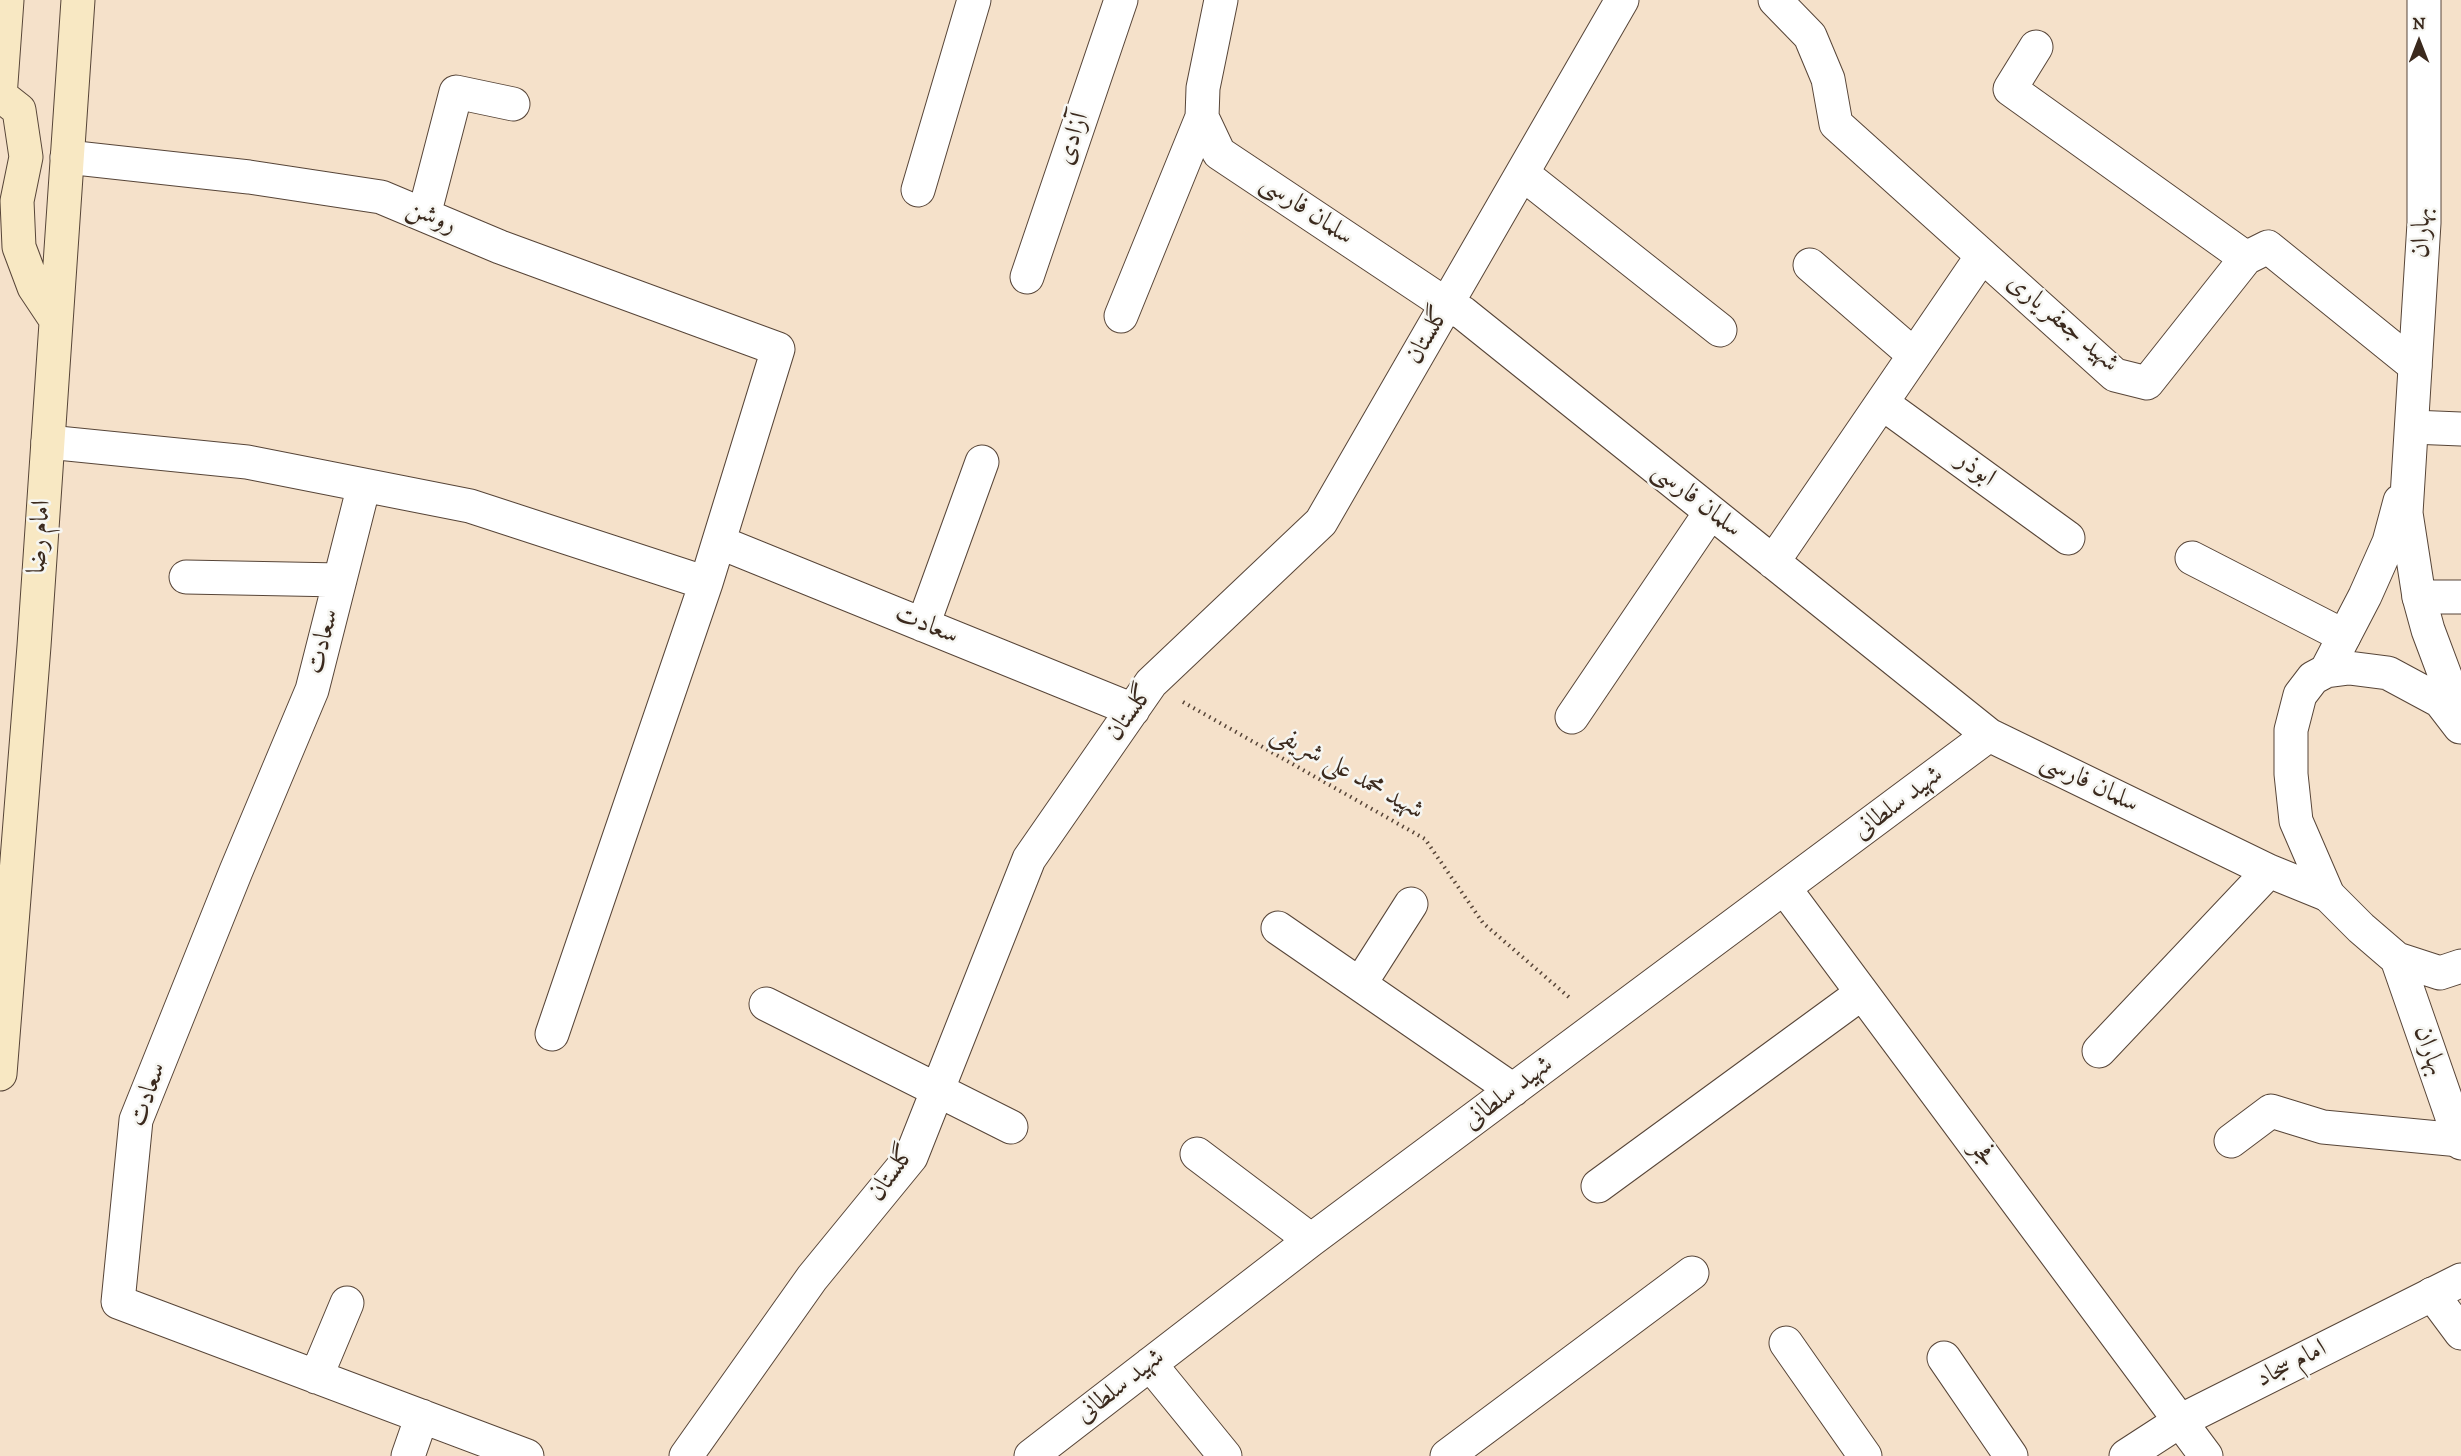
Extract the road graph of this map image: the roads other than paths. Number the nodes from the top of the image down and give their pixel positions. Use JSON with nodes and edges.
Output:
{"nodes":[{"id":1,"x":7,"y":0,"type":"edge"},
{"id":2,"x":78,"y":0,"type":"edge"},
{"id":3,"x":974,"y":0,"type":"edge"},
{"id":4,"x":1121,"y":0,"type":"edge"},
{"id":5,"x":1221,"y":0,"type":"edge"},
{"id":6,"x":1622,"y":0,"type":"edge"},
{"id":7,"x":1775,"y":0,"type":"edge"},
{"id":8,"x":2420,"y":2,"type":"edge"},
{"id":9,"x":2036,"y":47,"type":"dead end"},
{"id":10,"x":0,"y":96,"type":"edge"},
{"id":11,"x":513,"y":104,"type":"dead end"},
{"id":12,"x":1202,"y":117,"type":"junction"},
{"id":13,"x":67,"y":157,"type":"junction"},
{"id":14,"x":1523,"y":174,"type":"junction"},
{"id":15,"x":918,"y":190,"type":"dead end"},
{"id":16,"x":424,"y":215,"type":"junction"},
{"id":17,"x":1982,"y":256,"type":"junction"},
{"id":18,"x":2246,"y":258,"type":"junction"},
{"id":19,"x":1810,"y":265,"type":"dead end"},
{"id":20,"x":1027,"y":277,"type":"dead end"},
{"id":21,"x":1447,"y":305,"type":"junction"},
{"id":22,"x":1121,"y":316,"type":"dead end"},
{"id":23,"x":56,"y":320,"type":"junction"},
{"id":24,"x":1720,"y":330,"type":"dead end"},
{"id":25,"x":1914,"y":356,"type":"junction"},
{"id":26,"x":2415,"y":366,"type":"junction"},
{"id":27,"x":1882,"y":403,"type":"junction"},
{"id":28,"x":2412,"y":427,"type":"junction"},
{"id":29,"x":2461,"y":429,"type":"edge"},
{"id":30,"x":48,"y":442,"type":"junction"},
{"id":31,"x":982,"y":462,"type":"dead end"},
{"id":32,"x":2409,"y":465,"type":"junction"},
{"id":33,"x":364,"y":485,"type":"junction"},
{"id":34,"x":1710,"y":513,"type":"junction"},
{"id":35,"x":2068,"y":538,"type":"dead end"},
{"id":36,"x":719,"y":542,"type":"junction"},
{"id":37,"x":2192,"y":558,"type":"dead end"},
{"id":38,"x":1773,"y":562,"type":"junction"},
{"id":39,"x":186,"y":577,"type":"dead end"},
{"id":40,"x":340,"y":580,"type":"junction"},
{"id":41,"x":706,"y":583,"type":"junction"},
{"id":42,"x":2419,"y":597,"type":"junction"},
{"id":43,"x":2461,"y":597,"type":"edge"},
{"id":44,"x":923,"y":625,"type":"junction"},
{"id":45,"x":2344,"y":636,"type":"junction"},
{"id":46,"x":2326,"y":671,"type":"junction"},
{"id":47,"x":1133,"y":710,"type":"junction"},
{"id":48,"x":1572,"y":717,"type":"dead end"},
{"id":49,"x":2461,"y":718,"type":"edge"},
{"id":50,"x":2461,"y":727,"type":"edge"},
{"id":51,"x":1989,"y":735,"type":"junction"},
{"id":52,"x":2269,"y":871,"type":"junction"},
{"id":53,"x":1785,"y":889,"type":"junction"},
{"id":54,"x":2328,"y":895,"type":"junction"},
{"id":55,"x":1411,"y":904,"type":"dead end"},
{"id":56,"x":1278,"y":928,"type":"dead end"},
{"id":57,"x":2397,"y":959,"type":"junction"},
{"id":58,"x":2461,"y":966,"type":"edge"},
{"id":59,"x":1360,"y":984,"type":"junction"},
{"id":60,"x":1862,"y":993,"type":"junction"},
{"id":61,"x":766,"y":1004,"type":"dead end"},
{"id":62,"x":552,"y":1034,"type":"dead end"},
{"id":63,"x":2099,"y":1051,"type":"dead end"},
{"id":64,"x":0,"y":1074,"type":"edge"},
{"id":65,"x":938,"y":1089,"type":"junction"},
{"id":66,"x":1513,"y":1090,"type":"junction"},
{"id":67,"x":1011,"y":1128,"type":"dead end"},
{"id":68,"x":2461,"y":1139,"type":"edge"},
{"id":69,"x":2232,"y":1141,"type":"dead end"},
{"id":70,"x":1199,"y":1151,"type":"dead end"},
{"id":71,"x":1598,"y":1186,"type":"dead end"},
{"id":72,"x":1311,"y":1240,"type":"junction"},
{"id":73,"x":1692,"y":1273,"type":"dead end"},
{"id":74,"x":2447,"y":1287,"type":"edge"},
{"id":75,"x":347,"y":1303,"type":"dead end"},
{"id":76,"x":2461,"y":1333,"type":"edge"},
{"id":77,"x":1786,"y":1343,"type":"dead end"},
{"id":78,"x":1944,"y":1358,"type":"dead end"},
{"id":79,"x":1150,"y":1364,"type":"junction"},
{"id":80,"x":316,"y":1377,"type":"junction"},
{"id":81,"x":422,"y":1416,"type":"junction"},
{"id":82,"x":2180,"y":1421,"type":"junction"},
{"id":83,"x":408,"y":1456,"type":"edge"},
{"id":84,"x":527,"y":1456,"type":"edge"},
{"id":85,"x":686,"y":1456,"type":"edge"},
{"id":86,"x":1031,"y":1456,"type":"edge"},
{"id":87,"x":1225,"y":1456,"type":"edge"},
{"id":88,"x":1447,"y":1456,"type":"edge"},
{"id":89,"x":1865,"y":1456,"type":"edge"},
{"id":90,"x":2011,"y":1456,"type":"edge"},
{"id":91,"x":2126,"y":1456,"type":"edge"},
{"id":92,"x":2206,"y":1456,"type":"edge"}],
"edges":[{"from":1,"to":10,"type":"main road"},
{"from":2,"to":13,"type":"main road","name":"امام رضا"},
{"from":3,"to":15,"type":"street"},
{"from":4,"to":20,"type":"street","name":"آزادی"},
{"from":5,"to":12,"type":"street","name":"سلمان فارسی"},
{"from":6,"to":14,"type":"street","name":"گلستان"},
{"from":7,"to":17,"type":"street","name":"شهید جعفر یاری"},
{"from":8,"to":26,"type":"street","name":"بهاران"},
{"from":9,"to":18,"type":"street"},
{"from":10,"to":23,"type":"main road"},
{"from":11,"to":16,"type":"street"},
{"from":12,"to":21,"type":"street","name":"سلمان فارسی"},
{"from":12,"to":22,"type":"street"},
{"from":13,"to":16,"type":"street","name":"روشن"},
{"from":13,"to":23,"type":"main road","name":"امام رضا"},
{"from":14,"to":21,"type":"street","name":"گلستان"},
{"from":14,"to":24,"type":"street"},
{"from":16,"to":36,"type":"street","name":"روشن"},
{"from":17,"to":18,"type":"street","name":"شهید جعفر یاری"},
{"from":17,"to":25,"type":"street"},
{"from":18,"to":26,"type":"street"},
{"from":19,"to":25,"type":"street"},
{"from":21,"to":34,"type":"street","name":"سلمان فارسی"},
{"from":21,"to":47,"type":"street","name":"گلستان"},
{"from":23,"to":30,"type":"main road","name":"امام رضا"},
{"from":25,"to":27,"type":"street"},
{"from":26,"to":28,"type":"street","name":"بهاران"},
{"from":27,"to":35,"type":"street","name":"ابوذر"},
{"from":27,"to":38,"type":"street"},
{"from":28,"to":29,"type":"street"},
{"from":28,"to":32,"type":"street","name":"بهاران"},
{"from":30,"to":33,"type":"street"},
{"from":30,"to":64,"type":"main road","name":"امام رضا"},
{"from":31,"to":44,"type":"street"},
{"from":32,"to":42,"type":"street","name":"بهاران"},
{"from":32,"to":45,"type":"street","name":"بهاران"},
{"from":33,"to":40,"type":"street","name":"سعادت"},
{"from":33,"to":41,"type":"street"},
{"from":34,"to":38,"type":"street","name":"سلمان فارسی"},
{"from":34,"to":48,"type":"street"},
{"from":36,"to":41,"type":"street"},
{"from":36,"to":44,"type":"street","name":"سعادت"},
{"from":37,"to":45,"type":"street"},
{"from":38,"to":51,"type":"street","name":"سلمان فارسی"},
{"from":39,"to":40,"type":"street"},
{"from":40,"to":80,"type":"street","name":"سعادت"},
{"from":41,"to":62,"type":"street"},
{"from":42,"to":43,"type":"street"},
{"from":42,"to":49,"type":"street","name":"بهاران"},
{"from":44,"to":47,"type":"street","name":"سعادت"},
{"from":45,"to":46,"type":"street","name":"بهاران"},
{"from":46,"to":50,"type":"street"},
{"from":46,"to":54,"type":"street"},
{"from":47,"to":65,"type":"street","name":"گلستان"},
{"from":51,"to":52,"type":"street","name":"سلمان فارسی"},
{"from":51,"to":53,"type":"street","name":"شهید سلطانی"},
{"from":52,"to":54,"type":"street","name":"سلمان فارسی"},
{"from":52,"to":63,"type":"street"},
{"from":53,"to":60,"type":"street","name":"فجر"},
{"from":53,"to":66,"type":"street","name":"شهید سلطانی"},
{"from":54,"to":57,"type":"street"},
{"from":55,"to":59,"type":"street"},
{"from":56,"to":59,"type":"street"},
{"from":57,"to":58,"type":"street"},
{"from":57,"to":68,"type":"street","name":"بهاران"},
{"from":59,"to":66,"type":"street"},
{"from":60,"to":71,"type":"street"},
{"from":60,"to":82,"type":"street","name":"فجر"},
{"from":61,"to":65,"type":"street"},
{"from":65,"to":67,"type":"street"},
{"from":65,"to":85,"type":"street","name":"گلستان"},
{"from":66,"to":72,"type":"street","name":"شهید سلطانی"},
{"from":68,"to":69,"type":"street"},
{"from":70,"to":72,"type":"street"},
{"from":72,"to":79,"type":"street","name":"شهید سلطانی"},
{"from":73,"to":88,"type":"street"},
{"from":74,"to":76,"type":"street"},
{"from":74,"to":82,"type":"street","name":"امام سجاد"},
{"from":75,"to":80,"type":"street"},
{"from":77,"to":89,"type":"street"},
{"from":78,"to":90,"type":"street"},
{"from":79,"to":86,"type":"street","name":"شهید سلطانی"},
{"from":79,"to":87,"type":"street"},
{"from":80,"to":81,"type":"street","name":"سعادت"},
{"from":81,"to":83,"type":"street"},
{"from":81,"to":84,"type":"street","name":"سعادت"},
{"from":82,"to":91,"type":"street","name":"امام سجاد"},
{"from":82,"to":92,"type":"street","name":"فجر"}]}
